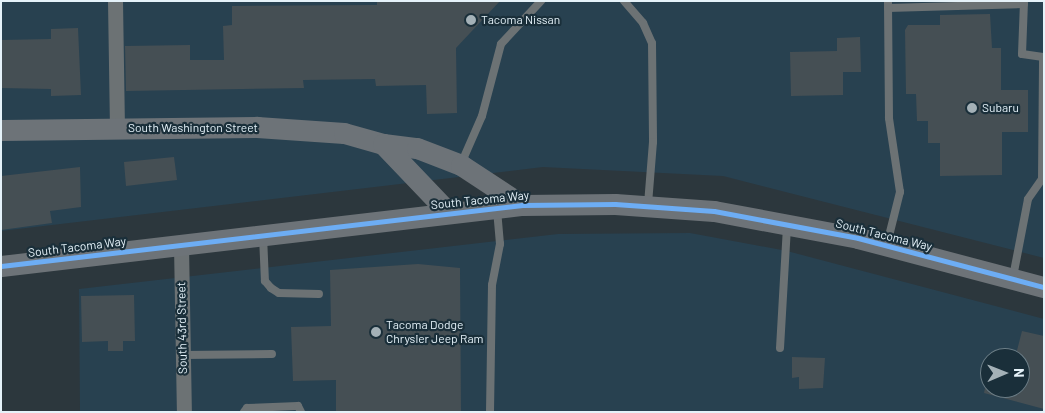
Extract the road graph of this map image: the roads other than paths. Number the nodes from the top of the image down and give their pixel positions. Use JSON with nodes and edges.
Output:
{"nodes":[{"id":1,"x":115,"y":1,"type":"edge"},
{"id":2,"x":541,"y":1,"type":"edge"},
{"id":3,"x":624,"y":1,"type":"edge"},
{"id":4,"x":1024,"y":3,"type":"edge"},
{"id":5,"x":888,"y":5,"type":"edge"},
{"id":6,"x":1044,"y":56,"type":"edge"},
{"id":7,"x":117,"y":129,"type":"junction"},
{"id":8,"x":1,"y":130,"type":"edge"},
{"id":9,"x":383,"y":144,"type":"junction"},
{"id":10,"x":461,"y":165,"type":"junction"},
{"id":11,"x":522,"y":205,"type":"junction"},
{"id":12,"x":647,"y":206,"type":"junction"},
{"id":13,"x":497,"y":208,"type":"junction"},
{"id":14,"x":449,"y":213,"type":"junction"},
{"id":15,"x":787,"y":224,"type":"junction"},
{"id":16,"x":263,"y":234,"type":"junction"},
{"id":17,"x":181,"y":245,"type":"junction"},
{"id":18,"x":887,"y":245,"type":"junction"},
{"id":19,"x":1,"y":266,"type":"edge"},
{"id":20,"x":1013,"y":279,"type":"junction"},
{"id":21,"x":1044,"y":288,"type":"edge"},
{"id":22,"x":319,"y":294,"type":"dead end"},
{"id":23,"x":780,"y":348,"type":"dead end"},
{"id":24,"x":272,"y":354,"type":"dead end"},
{"id":25,"x":183,"y":355,"type":"junction"},
{"id":26,"x":184,"y":412,"type":"edge"},
{"id":27,"x":244,"y":412,"type":"edge"},
{"id":28,"x":301,"y":412,"type":"edge"},
{"id":29,"x":490,"y":412,"type":"edge"}],
"edges":[{"from":1,"to":7,"type":"street"},
{"from":2,"to":10,"type":"lane"},
{"from":3,"to":12,"type":"lane"},
{"from":4,"to":5,"type":"lane"},
{"from":4,"to":6,"type":"lane"},
{"from":5,"to":18,"type":"lane"},
{"from":6,"to":20,"type":"lane"},
{"from":7,"to":8,"type":"main road","name":"South Washington Street"},
{"from":7,"to":9,"type":"main road","name":"South Washington Street"},
{"from":9,"to":10,"type":"main road","name":"South Washington Street"},
{"from":9,"to":14,"type":"main road"},
{"from":10,"to":11,"type":"main road","name":"South Washington Street"},
{"from":11,"to":12,"type":"main road","name":"South Tacoma Way"},
{"from":11,"to":13,"type":"main road","name":"South Tacoma Way"},
{"from":12,"to":15,"type":"main road","name":"South Tacoma Way"},
{"from":13,"to":14,"type":"main road","name":"South Tacoma Way"},
{"from":13,"to":29,"type":"lane"},
{"from":14,"to":16,"type":"main road","name":"South Tacoma Way"},
{"from":15,"to":18,"type":"main road","name":"South Tacoma Way"},
{"from":15,"to":23,"type":"lane"},
{"from":16,"to":17,"type":"main road","name":"South Tacoma Way"},
{"from":16,"to":22,"type":"lane"},
{"from":17,"to":19,"type":"main road","name":"South Tacoma Way"},
{"from":17,"to":25,"type":"street","name":"South 43rd Street"},
{"from":18,"to":20,"type":"main road","name":"South Tacoma Way"},
{"from":20,"to":21,"type":"main road","name":"South Tacoma Way"},
{"from":24,"to":25,"type":"lane"},
{"from":25,"to":26,"type":"street","name":"South 43rd Street"},
{"from":27,"to":28,"type":"lane"}]}
